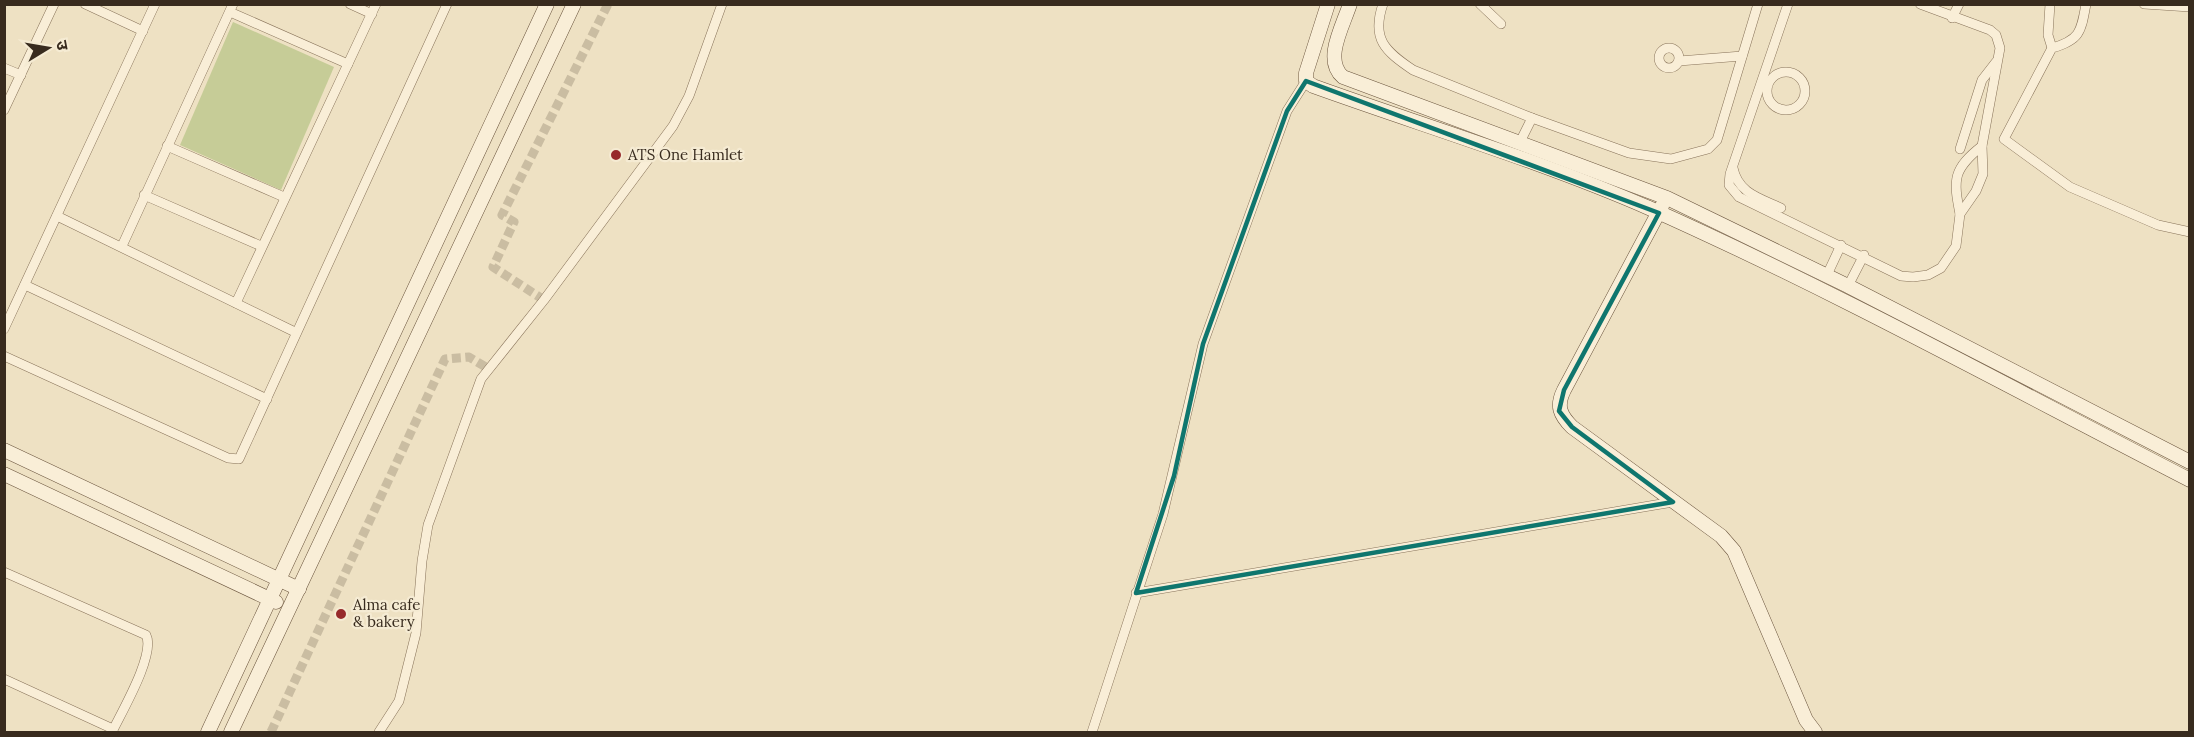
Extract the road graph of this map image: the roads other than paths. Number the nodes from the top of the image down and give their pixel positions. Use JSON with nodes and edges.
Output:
{"nodes":[{"id":1,"x":54,"y":4,"type":"edge"},
{"id":2,"x":85,"y":4,"type":"edge"},
{"id":3,"x":155,"y":4,"type":"edge"},
{"id":4,"x":350,"y":4,"type":"edge"},
{"id":5,"x":447,"y":4,"type":"edge"},
{"id":6,"x":548,"y":4,"type":"edge"},
{"id":7,"x":574,"y":4,"type":"edge"},
{"id":8,"x":722,"y":4,"type":"edge"},
{"id":9,"x":1328,"y":4,"type":"edge"},
{"id":10,"x":1350,"y":4,"type":"edge"},
{"id":11,"x":1383,"y":4,"type":"edge"},
{"id":12,"x":1480,"y":4,"type":"edge"},
{"id":13,"x":1758,"y":4,"type":"edge"},
{"id":14,"x":1788,"y":4,"type":"edge"},
{"id":15,"x":1959,"y":4,"type":"edge"},
{"id":16,"x":2050,"y":4,"type":"edge"},
{"id":17,"x":2086,"y":4,"type":"edge"},
{"id":18,"x":2144,"y":4,"type":"edge"},
{"id":19,"x":1921,"y":5,"type":"edge"},
{"id":20,"x":2190,"y":7,"type":"edge"},
{"id":21,"x":231,"y":8,"type":"edge"},
{"id":22,"x":374,"y":9,"type":"edge"},
{"id":23,"x":1952,"y":18,"type":"junction"},
{"id":24,"x":1501,"y":24,"type":"dead end"},
{"id":25,"x":143,"y":31,"type":"junction"},
{"id":26,"x":2052,"y":48,"type":"junction"},
{"id":27,"x":1742,"y":56,"type":"junction"},
{"id":28,"x":1997,"y":60,"type":"junction"},
{"id":29,"x":1679,"y":61,"type":"dead end"},
{"id":30,"x":348,"y":64,"type":"junction"},
{"id":31,"x":4,"y":68,"type":"edge"},
{"id":32,"x":1767,"y":68,"type":"junction"},
{"id":33,"x":21,"y":75,"type":"junction"},
{"id":34,"x":1775,"y":75,"type":"junction"},
{"id":35,"x":1306,"y":81,"type":"junction"},
{"id":36,"x":1768,"y":94,"type":"junction"},
{"id":37,"x":1756,"y":97,"type":"junction"},
{"id":38,"x":4,"y":110,"type":"edge"},
{"id":39,"x":1532,"y":118,"type":"junction"},
{"id":40,"x":1520,"y":142,"type":"junction"},
{"id":41,"x":166,"y":146,"type":"junction"},
{"id":42,"x":1982,"y":146,"type":"junction"},
{"id":43,"x":1960,"y":149,"type":"dead end"},
{"id":44,"x":1732,"y":166,"type":"junction"},
{"id":45,"x":144,"y":195,"type":"junction"},
{"id":46,"x":284,"y":197,"type":"junction"},
{"id":47,"x":1667,"y":198,"type":"junction"},
{"id":48,"x":1780,"y":208,"type":"dead end"},
{"id":49,"x":1960,"y":214,"type":"junction"},
{"id":50,"x":57,"y":216,"type":"junction"},
{"id":51,"x":1654,"y":220,"type":"junction"},
{"id":52,"x":2190,"y":232,"type":"edge"},
{"id":53,"x":1842,"y":245,"type":"junction"},
{"id":54,"x":122,"y":246,"type":"junction"},
{"id":55,"x":261,"y":246,"type":"junction"},
{"id":56,"x":1864,"y":255,"type":"junction"},
{"id":57,"x":1827,"y":275,"type":"junction"},
{"id":58,"x":25,"y":285,"type":"junction"},
{"id":59,"x":1848,"y":286,"type":"junction"},
{"id":60,"x":236,"y":303,"type":"junction"},
{"id":61,"x":4,"y":329,"type":"edge"},
{"id":62,"x":295,"y":332,"type":"junction"},
{"id":63,"x":4,"y":356,"type":"edge"},
{"id":64,"x":267,"y":399,"type":"junction"},
{"id":65,"x":4,"y":450,"type":"edge"},
{"id":66,"x":2190,"y":462,"type":"edge"},
{"id":67,"x":4,"y":474,"type":"edge"},
{"id":68,"x":2190,"y":480,"type":"edge"},
{"id":69,"x":1673,"y":502,"type":"junction"},
{"id":70,"x":4,"y":572,"type":"edge"},
{"id":71,"x":278,"y":579,"type":"junction"},
{"id":72,"x":298,"y":589,"type":"junction"},
{"id":73,"x":1136,"y":593,"type":"junction"},
{"id":74,"x":270,"y":599,"type":"junction"},
{"id":75,"x":289,"y":608,"type":"junction"},
{"id":76,"x":4,"y":679,"type":"edge"},
{"id":77,"x":112,"y":731,"type":"edge"},
{"id":78,"x":208,"y":732,"type":"edge"},
{"id":79,"x":231,"y":732,"type":"edge"},
{"id":80,"x":379,"y":732,"type":"edge"},
{"id":81,"x":1092,"y":732,"type":"edge"},
{"id":82,"x":1815,"y":732,"type":"edge"}],
"edges":[{"from":1,"to":33,"type":"street"},
{"from":2,"to":25,"type":"street"},
{"from":3,"to":25,"type":"street"},
{"from":4,"to":22,"type":"street"},
{"from":5,"to":62,"type":"street"},
{"from":6,"to":71,"type":"street"},
{"from":7,"to":72,"type":"street"},
{"from":8,"to":80,"type":"street"},
{"from":9,"to":35,"type":"street"},
{"from":10,"to":40,"type":"street"},
{"from":11,"to":39,"type":"street"},
{"from":12,"to":24,"type":"street"},
{"from":13,"to":27,"type":"street"},
{"from":14,"to":32,"type":"street"},
{"from":15,"to":23,"type":"street"},
{"from":16,"to":26,"type":"street"},
{"from":17,"to":26,"type":"street"},
{"from":18,"to":20,"type":"street"},
{"from":19,"to":23,"type":"street"},
{"from":21,"to":30,"type":"street"},
{"from":21,"to":41,"type":"street"},
{"from":22,"to":30,"type":"street"},
{"from":23,"to":28,"type":"street"},
{"from":25,"to":50,"type":"street"},
{"from":26,"to":52,"type":"street"},
{"from":27,"to":29,"type":"street"},
{"from":27,"to":39,"type":"street"},
{"from":28,"to":42,"type":"street"},
{"from":28,"to":43,"type":"street"},
{"from":30,"to":46,"type":"street"},
{"from":31,"to":33,"type":"street"},
{"from":32,"to":34,"type":"street"},
{"from":32,"to":37,"type":"street"},
{"from":33,"to":38,"type":"street"},
{"from":34,"to":36,"type":"street"},
{"from":34,"to":36,"type":"street"},
{"from":35,"to":51,"type":"street"},
{"from":35,"to":73,"type":"street"},
{"from":36,"to":37,"type":"street"},
{"from":37,"to":44,"type":"street"},
{"from":39,"to":40,"type":"street"},
{"from":40,"to":47,"type":"street"},
{"from":41,"to":45,"type":"street"},
{"from":41,"to":46,"type":"street"},
{"from":42,"to":49,"type":"street"},
{"from":42,"to":49,"type":"street"},
{"from":44,"to":48,"type":"street"},
{"from":44,"to":53,"type":"street"},
{"from":45,"to":54,"type":"street"},
{"from":45,"to":55,"type":"street"},
{"from":46,"to":55,"type":"street"},
{"from":47,"to":51,"type":"street"},
{"from":47,"to":57,"type":"street"},
{"from":49,"to":56,"type":"street"},
{"from":50,"to":54,"type":"street"},
{"from":50,"to":58,"type":"street"},
{"from":51,"to":68,"type":"street"},
{"from":51,"to":69,"type":"street"},
{"from":53,"to":56,"type":"street"},
{"from":53,"to":57,"type":"street"},
{"from":54,"to":60,"type":"street"},
{"from":55,"to":60,"type":"street"},
{"from":56,"to":59,"type":"street"},
{"from":57,"to":59,"type":"street"},
{"from":58,"to":61,"type":"street"},
{"from":58,"to":64,"type":"street"},
{"from":59,"to":66,"type":"street"},
{"from":60,"to":62,"type":"street"},
{"from":62,"to":64,"type":"street"},
{"from":63,"to":64,"type":"street"},
{"from":65,"to":71,"type":"street"},
{"from":67,"to":74,"type":"street"},
{"from":69,"to":73,"type":"street"},
{"from":69,"to":82,"type":"street"},
{"from":70,"to":77,"type":"street"},
{"from":71,"to":72,"type":"street"},
{"from":71,"to":74,"type":"street"},
{"from":72,"to":75,"type":"street"},
{"from":73,"to":81,"type":"street"},
{"from":74,"to":75,"type":"street"},
{"from":74,"to":78,"type":"street"},
{"from":75,"to":79,"type":"street"},
{"from":76,"to":77,"type":"street"}]}
